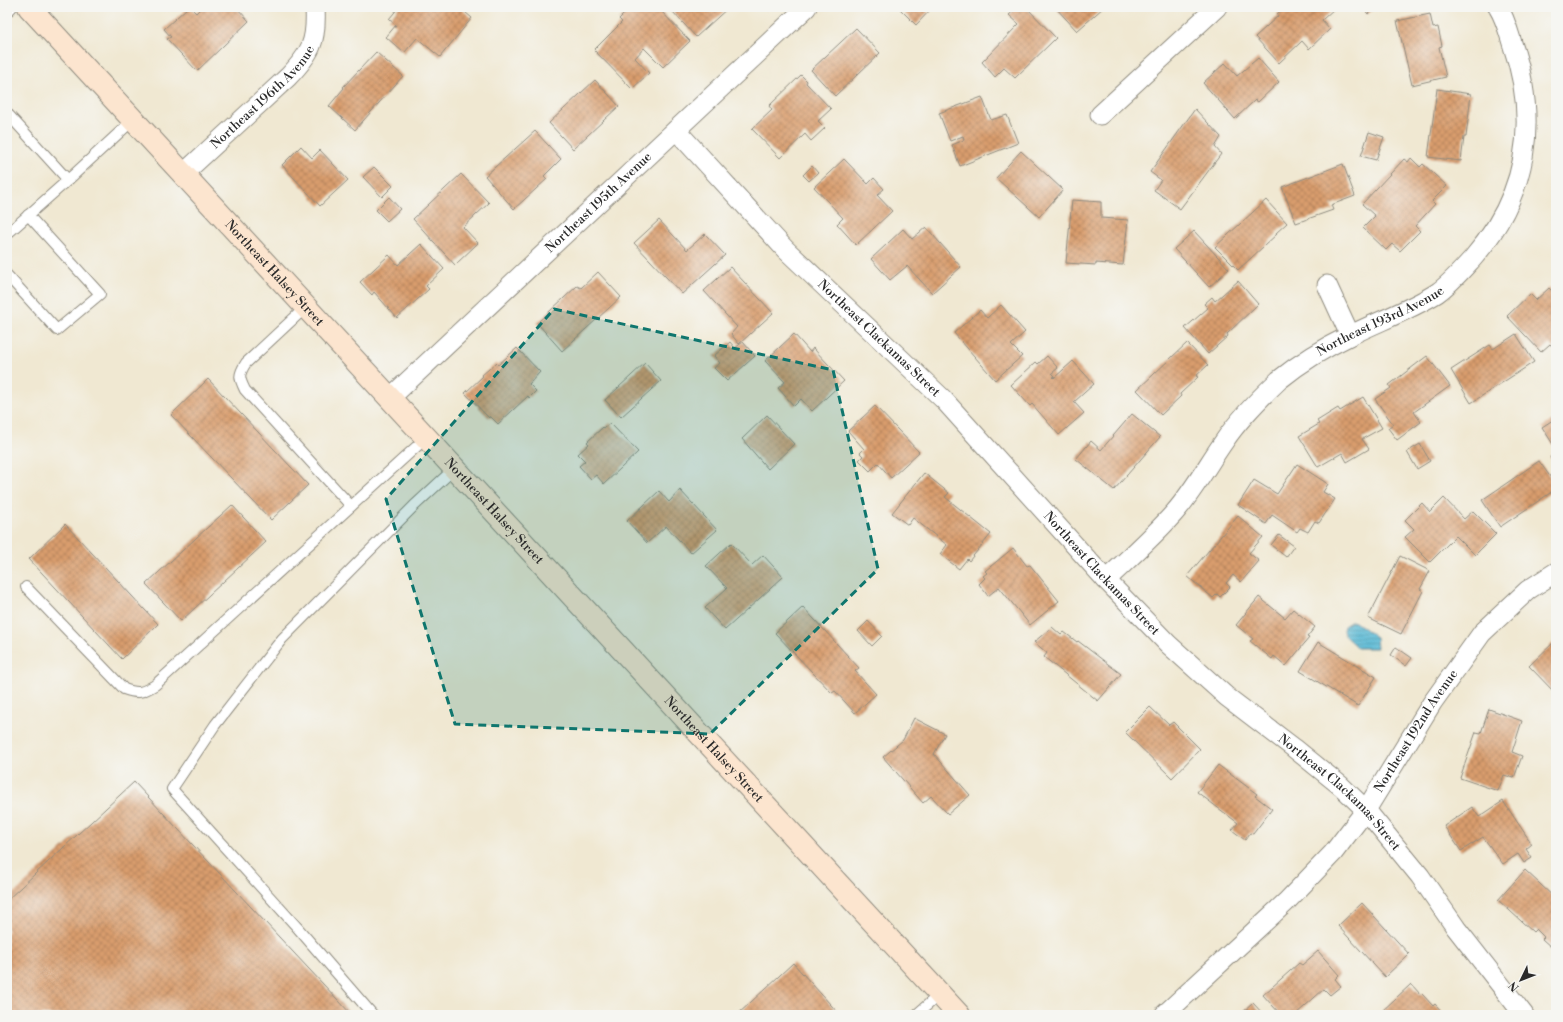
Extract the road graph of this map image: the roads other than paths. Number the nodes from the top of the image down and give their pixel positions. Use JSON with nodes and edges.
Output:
{"nodes":[{"id":1,"x":12,"y":7,"type":"edge"},
{"id":2,"x":29,"y":7,"type":"edge"},
{"id":3,"x":315,"y":7,"type":"edge"},
{"id":4,"x":807,"y":7,"type":"edge"},
{"id":5,"x":1217,"y":7,"type":"edge"},
{"id":6,"x":1498,"y":7,"type":"edge"},
{"id":7,"x":7,"y":12,"type":"edge"},
{"id":8,"x":7,"y":113,"type":"edge"},
{"id":9,"x":1100,"y":116,"type":"dead end"},
{"id":10,"x":133,"y":120,"type":"junction"},
{"id":11,"x":676,"y":130,"type":"junction"},
{"id":12,"x":183,"y":174,"type":"junction"},
{"id":13,"x":68,"y":180,"type":"junction"},
{"id":14,"x":28,"y":215,"type":"junction"},
{"id":15,"x":7,"y":234,"type":"edge"},
{"id":16,"x":7,"y":275,"type":"edge"},
{"id":17,"x":1327,"y":285,"type":"dead end"},
{"id":18,"x":306,"y":307,"type":"junction"},
{"id":19,"x":1350,"y":335,"type":"junction"},
{"id":20,"x":390,"y":398,"type":"junction"},
{"id":21,"x":426,"y":438,"type":"junction"},
{"id":22,"x":455,"y":468,"type":"junction"},
{"id":23,"x":351,"y":506,"type":"junction"},
{"id":24,"x":1556,"y":572,"type":"edge"},
{"id":25,"x":1106,"y":580,"type":"junction"},
{"id":26,"x":26,"y":587,"type":"dead end"},
{"id":27,"x":1366,"y":810,"type":"junction"},
{"id":28,"x":940,"y":994,"type":"junction"},
{"id":29,"x":373,"y":1015,"type":"edge"},
{"id":30,"x":916,"y":1015,"type":"edge"},
{"id":31,"x":959,"y":1015,"type":"edge"},
{"id":32,"x":1164,"y":1015,"type":"edge"},
{"id":33,"x":1524,"y":1015,"type":"edge"}],
"edges":[{"from":1,"to":7,"type":"lane"},
{"from":2,"to":10,"type":"street","name":"Northeast Halsey Street"},
{"from":3,"to":12,"type":"street","name":"Northeast 196th Avenue"},
{"from":4,"to":11,"type":"street","name":"Northeast 195th Avenue"},
{"from":5,"to":9,"type":"street"},
{"from":6,"to":19,"type":"street","name":"Northeast 193rd Avenue"},
{"from":8,"to":13,"type":"lane"},
{"from":10,"to":12,"type":"street","name":"Northeast Halsey Street"},
{"from":10,"to":13,"type":"lane"},
{"from":11,"to":20,"type":"street","name":"Northeast 195th Avenue"},
{"from":11,"to":25,"type":"street","name":"Northeast Clackamas Street"},
{"from":12,"to":18,"type":"street","name":"Northeast Halsey Street"},
{"from":13,"to":14,"type":"lane"},
{"from":14,"to":15,"type":"lane"},
{"from":14,"to":16,"type":"lane"},
{"from":17,"to":19,"type":"street"},
{"from":18,"to":20,"type":"street","name":"Northeast Halsey Street"},
{"from":18,"to":23,"type":"lane"},
{"from":19,"to":25,"type":"street","name":"Northeast 193rd Avenue"},
{"from":20,"to":21,"type":"street","name":"Northeast Halsey Street"},
{"from":21,"to":22,"type":"street","name":"Northeast Halsey Street"},
{"from":21,"to":23,"type":"lane"},
{"from":22,"to":28,"type":"street","name":"Northeast Halsey Street"},
{"from":22,"to":29,"type":"lane"},
{"from":23,"to":26,"type":"lane"},
{"from":24,"to":27,"type":"street","name":"Northeast 192nd Avenue"},
{"from":25,"to":27,"type":"street","name":"Northeast Clackamas Street"},
{"from":27,"to":32,"type":"street","name":"Northeast 192nd Avenue"},
{"from":27,"to":33,"type":"street","name":"Northeast Clackamas Street"},
{"from":28,"to":30,"type":"lane"},
{"from":28,"to":31,"type":"street","name":"Northeast Halsey Street"}]}
